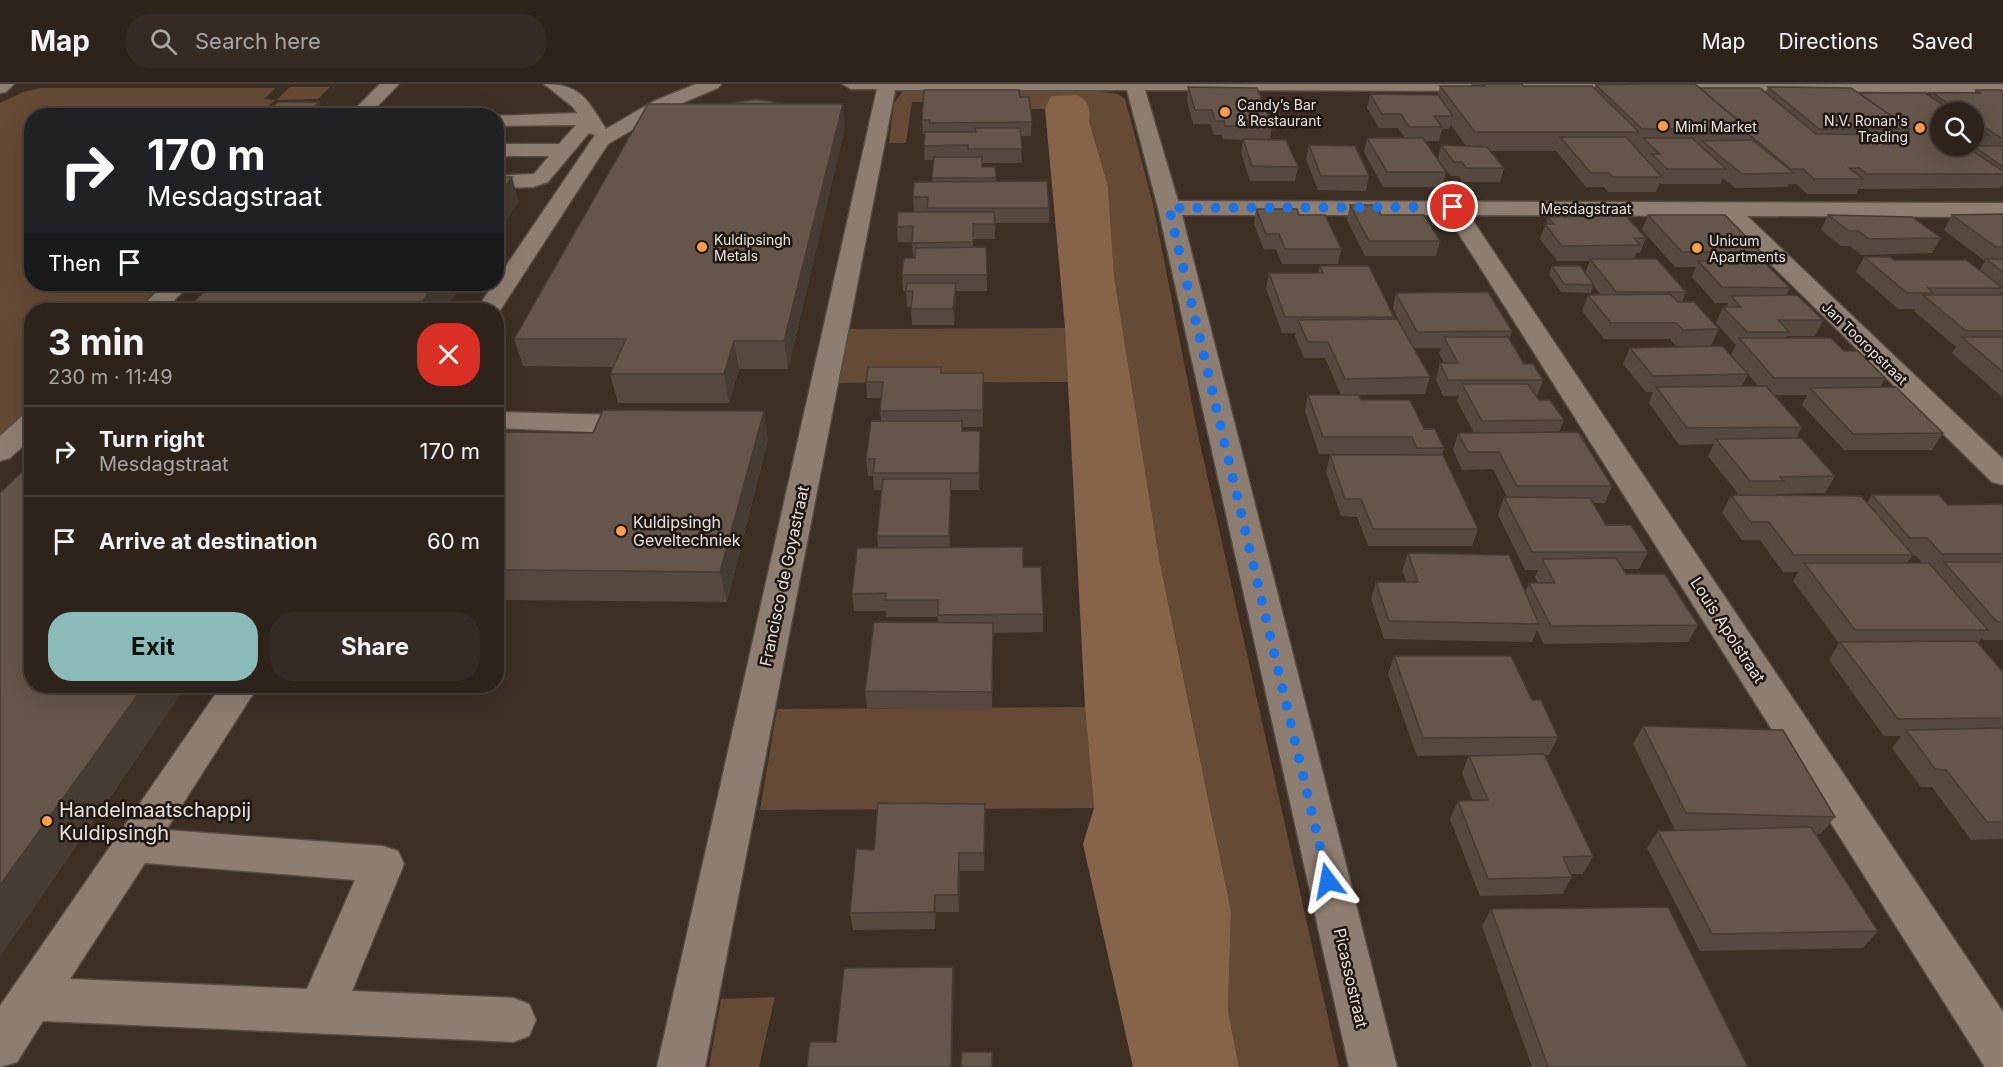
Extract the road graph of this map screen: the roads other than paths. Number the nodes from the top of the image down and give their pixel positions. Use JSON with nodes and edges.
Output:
{"nodes":[{"id":1,"x":5,"y":84,"type":"edge"},
{"id":2,"x":390,"y":84,"type":"edge"},
{"id":3,"x":554,"y":84,"type":"edge"},
{"id":4,"x":712,"y":84,"type":"edge"},
{"id":5,"x":852,"y":84,"type":"edge"},
{"id":6,"x":887,"y":84,"type":"edge"},
{"id":7,"x":1134,"y":84,"type":"edge"},
{"id":8,"x":2003,"y":87,"type":"edge"},
{"id":9,"x":0,"y":88,"type":"edge"},
{"id":10,"x":365,"y":108,"type":"edge"},
{"id":11,"x":591,"y":119,"type":"junction"},
{"id":12,"x":504,"y":120,"type":"edge"},
{"id":13,"x":601,"y":140,"type":"junction"},
{"id":14,"x":504,"y":150,"type":"edge"},
{"id":15,"x":565,"y":150,"type":"junction"},
{"id":16,"x":504,"y":182,"type":"edge"},
{"id":17,"x":1453,"y":207,"type":"junction"},
{"id":18,"x":1169,"y":208,"type":"junction"},
{"id":19,"x":1727,"y":209,"type":"junction"},
{"id":20,"x":2003,"y":210,"type":"edge"},
{"id":21,"x":504,"y":286,"type":"edge"},
{"id":22,"x":171,"y":291,"type":"edge"},
{"id":23,"x":158,"y":303,"type":"edge"},
{"id":24,"x":504,"y":420,"type":"edge"},
{"id":25,"x":614,"y":424,"type":"edge"},
{"id":26,"x":24,"y":430,"type":"edge"},
{"id":27,"x":0,"y":452,"type":"edge"},
{"id":28,"x":2003,"y":476,"type":"edge"},
{"id":29,"x":235,"y":693,"type":"edge"},
{"id":30,"x":134,"y":845,"type":"junction"},
{"id":31,"x":33,"y":999,"type":"junction"},
{"id":32,"x":320,"y":1013,"type":"junction"},
{"id":33,"x":513,"y":1020,"type":"dead end"},
{"id":34,"x":0,"y":1046,"type":"edge"},
{"id":35,"x":2003,"y":1053,"type":"edge"},
{"id":36,"x":681,"y":1067,"type":"edge"},
{"id":37,"x":1372,"y":1067,"type":"edge"}],
"edges":[{"from":1,"to":9,"type":"street"},
{"from":2,"to":10,"type":"street"},
{"from":3,"to":11,"type":"street"},
{"from":4,"to":13,"type":"street"},
{"from":5,"to":6,"type":"street"},
{"from":6,"to":7,"type":"street"},
{"from":6,"to":36,"type":"street","name":"Francisco de Goyastraat"},
{"from":7,"to":8,"type":"street"},
{"from":7,"to":18,"type":"street","name":"Picassostraat"},
{"from":11,"to":12,"type":"street"},
{"from":11,"to":13,"type":"street"},
{"from":11,"to":15,"type":"street"},
{"from":13,"to":21,"type":"street"},
{"from":14,"to":15,"type":"street"},
{"from":15,"to":16,"type":"street"},
{"from":17,"to":18,"type":"street","name":"Mesdagstraat"},
{"from":17,"to":19,"type":"street","name":"Mesdagstraat"},
{"from":17,"to":35,"type":"street","name":"Louis Apolstraat"},
{"from":18,"to":37,"type":"street","name":"Picassostraat"},
{"from":19,"to":20,"type":"street","name":"Mesdagstraat"},
{"from":19,"to":28,"type":"street","name":"Jan Tooropstraat"},
{"from":22,"to":23,"type":"street"},
{"from":24,"to":25,"type":"street"},
{"from":26,"to":27,"type":"street"},
{"from":29,"to":30,"type":"street"},
{"from":30,"to":31,"type":"street"},
{"from":30,"to":32,"type":"street"},
{"from":31,"to":32,"type":"street"},
{"from":31,"to":34,"type":"street"},
{"from":32,"to":33,"type":"street"}]}
